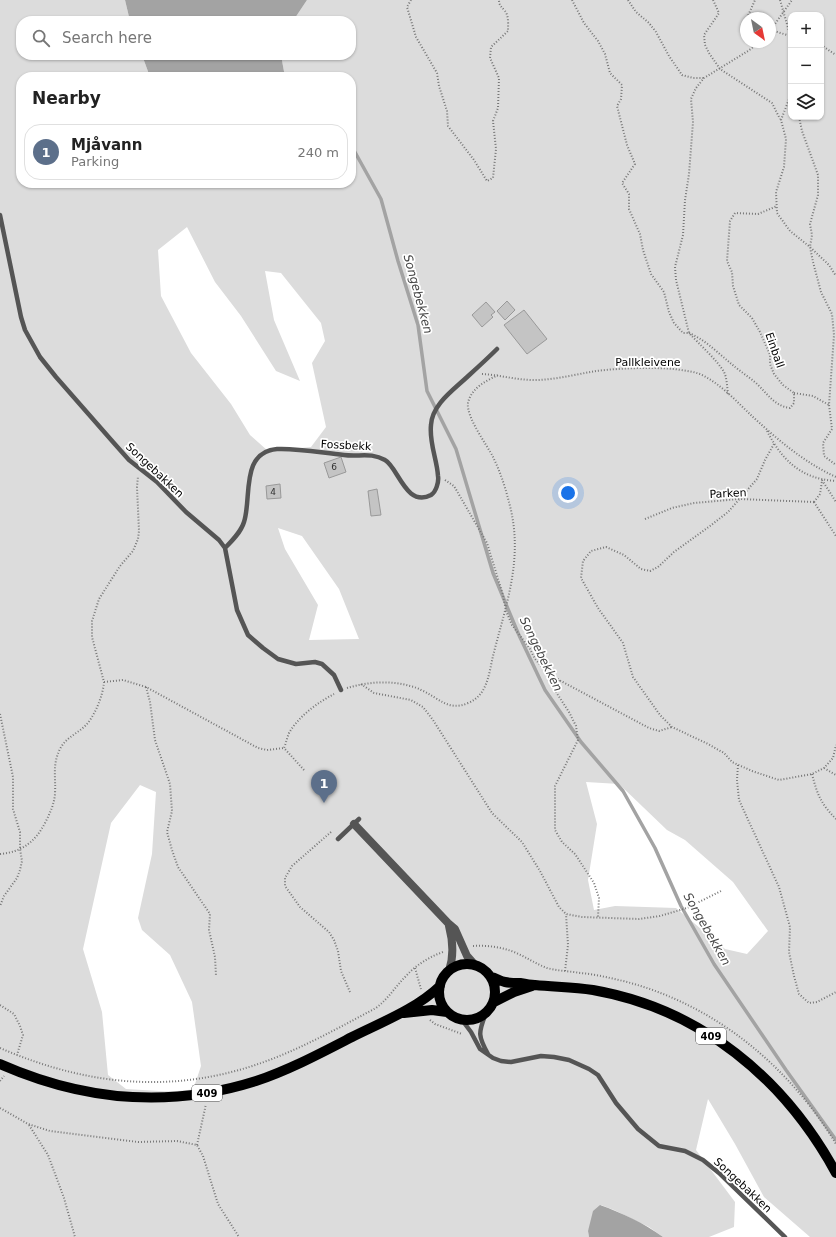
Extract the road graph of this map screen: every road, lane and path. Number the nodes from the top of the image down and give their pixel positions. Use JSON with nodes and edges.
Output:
{"nodes":[{"id":1,"x":411,"y":0,"type":"edge"},
{"id":2,"x":499,"y":0,"type":"edge"},
{"id":3,"x":572,"y":0,"type":"edge"},
{"id":4,"x":628,"y":0,"type":"edge"},
{"id":5,"x":713,"y":0,"type":"edge"},
{"id":6,"x":755,"y":0,"type":"edge"},
{"id":7,"x":780,"y":0,"type":"edge"},
{"id":8,"x":792,"y":0,"type":"edge"},
{"id":9,"x":750,"y":12,"type":"edge"},
{"id":10,"x":783,"y":13,"type":"junction"},
{"id":11,"x":776,"y":22,"type":"edge"},
{"id":12,"x":788,"y":28,"type":"edge"},
{"id":13,"x":776,"y":32,"type":"edge"},
{"id":14,"x":788,"y":36,"type":"edge"},
{"id":15,"x":824,"y":47,"type":"edge"},
{"id":16,"x":752,"y":48,"type":"edge"},
{"id":17,"x":836,"y":55,"type":"edge"},
{"id":18,"x":720,"y":69,"type":"junction"},
{"id":19,"x":704,"y":78,"type":"junction"},
{"id":20,"x":788,"y":102,"type":"edge"},
{"id":21,"x":781,"y":120,"type":"junction"},
{"id":22,"x":800,"y":120,"type":"edge"},
{"id":23,"x":777,"y":206,"type":"junction"},
{"id":24,"x":0,"y":214,"type":"edge"},
{"id":25,"x":810,"y":247,"type":"junction"},
{"id":26,"x":836,"y":276,"type":"edge"},
{"id":27,"x":689,"y":333,"type":"junction"},
{"id":28,"x":497,"y":349,"type":"dead end"},
{"id":29,"x":794,"y":392,"type":"junction"},
{"id":30,"x":728,"y":394,"type":"junction"},
{"id":31,"x":829,"y":404,"type":"junction"},
{"id":32,"x":836,"y":428,"type":"edge"},
{"id":33,"x":832,"y":429,"type":"junction"},
{"id":34,"x":766,"y":430,"type":"junction"},
{"id":35,"x":774,"y":444,"type":"junction"},
{"id":36,"x":836,"y":466,"type":"edge"},
{"id":37,"x":139,"y":468,"type":"junction"},
{"id":38,"x":438,"y":476,"type":"junction"},
{"id":39,"x":836,"y":477,"type":"edge"},
{"id":40,"x":822,"y":480,"type":"junction"},
{"id":41,"x":836,"y":481,"type":"edge"},
{"id":42,"x":739,"y":499,"type":"junction"},
{"id":43,"x":814,"y":502,"type":"junction"},
{"id":44,"x":836,"y":502,"type":"edge"},
{"id":45,"x":646,"y":519,"type":"dead end"},
{"id":46,"x":836,"y":536,"type":"edge"},
{"id":47,"x":225,"y":548,"type":"junction"},
{"id":48,"x":506,"y":611,"type":"junction"},
{"id":49,"x":559,"y":680,"type":"junction"},
{"id":50,"x":104,"y":682,"type":"junction"},
{"id":51,"x":361,"y":684,"type":"junction"},
{"id":52,"x":146,"y":687,"type":"junction"},
{"id":53,"x":341,"y":690,"type":"junction"},
{"id":54,"x":0,"y":714,"type":"edge"},
{"id":55,"x":672,"y":727,"type":"junction"},
{"id":56,"x":836,"y":745,"type":"edge"},
{"id":57,"x":284,"y":748,"type":"junction"},
{"id":58,"x":738,"y":765,"type":"junction"},
{"id":59,"x":824,"y":768,"type":"junction"},
{"id":60,"x":304,"y":770,"type":"dead end"},
{"id":61,"x":812,"y":774,"type":"junction"},
{"id":62,"x":836,"y":775,"type":"edge"},
{"id":63,"x":836,"y":819,"type":"edge"},
{"id":64,"x":357,"y":822,"type":"joint"},
{"id":65,"x":331,"y":832,"type":"dead end"},
{"id":66,"x":338,"y":839,"type":"dead end"},
{"id":67,"x":20,"y":849,"type":"junction"},
{"id":68,"x":0,"y":854,"type":"edge"},
{"id":69,"x":721,"y":891,"type":"dead end"},
{"id":70,"x":0,"y":906,"type":"edge"},
{"id":71,"x":566,"y":914,"type":"junction"},
{"id":72,"x":598,"y":917,"type":"junction"},
{"id":73,"x":448,"y":923,"type":"junction"},
{"id":74,"x":463,"y":948,"type":"junction"},
{"id":75,"x":453,"y":950,"type":"junction"},
{"id":76,"x":475,"y":965,"type":"junction"},
{"id":77,"x":449,"y":971,"type":"junction"},
{"id":78,"x":565,"y":971,"type":"junction"},
{"id":79,"x":216,"y":976,"type":"dead end"},
{"id":80,"x":491,"y":977,"type":"junction"},
{"id":81,"x":534,"y":985,"type":"junction"},
{"id":82,"x":440,"y":986,"type":"junction"},
{"id":83,"x":350,"y":992,"type":"dead end"},
{"id":84,"x":836,"y":992,"type":"edge"},
{"id":85,"x":494,"y":1002,"type":"junction"},
{"id":86,"x":0,"y":1005,"type":"edge"},
{"id":87,"x":447,"y":1012,"type":"junction"},
{"id":88,"x":402,"y":1013,"type":"junction"},
{"id":89,"x":486,"y":1013,"type":"junction"},
{"id":90,"x":462,"y":1020,"type":"junction"},
{"id":91,"x":0,"y":1048,"type":"edge"},
{"id":92,"x":17,"y":1055,"type":"junction"},
{"id":93,"x":489,"y":1056,"type":"junction"},
{"id":94,"x":5,"y":1066,"type":"edge"},
{"id":95,"x":0,"y":1081,"type":"edge"},
{"id":96,"x":209,"y":1093,"type":"junction"},
{"id":97,"x":0,"y":1108,"type":"edge"},
{"id":98,"x":28,"y":1124,"type":"junction"},
{"id":99,"x":836,"y":1144,"type":"edge"},
{"id":100,"x":197,"y":1145,"type":"junction"},
{"id":101,"x":836,"y":1173,"type":"edge"},
{"id":102,"x":75,"y":1237,"type":"edge"},
{"id":103,"x":239,"y":1237,"type":"edge"},
{"id":104,"x":786,"y":1237,"type":"edge"}],
"edges":[{"from":1,"to":2,"type":"path"},
{"from":3,"to":27,"type":"path"},
{"from":4,"to":19,"type":"path"},
{"from":5,"to":18,"type":"path"},
{"from":6,"to":9,"type":"path"},
{"from":7,"to":10,"type":"path"},
{"from":8,"to":10,"type":"path"},
{"from":10,"to":11,"type":"path"},
{"from":10,"to":12,"type":"path"},
{"from":13,"to":14,"type":"path"},
{"from":15,"to":17,"type":"path"},
{"from":16,"to":18,"type":"path"},
{"from":18,"to":19,"type":"path"},
{"from":18,"to":21,"type":"path"},
{"from":19,"to":27,"type":"path"},
{"from":20,"to":21,"type":"path"},
{"from":21,"to":23,"type":"path"},
{"from":22,"to":25,"type":"path"},
{"from":23,"to":25,"type":"path"},
{"from":23,"to":29,"type":"path","name":"Einball"},
{"from":24,"to":37,"type":"lane","name":"Songebakken"},
{"from":25,"to":26,"type":"path"},
{"from":25,"to":31,"type":"path"},
{"from":27,"to":29,"type":"path"},
{"from":27,"to":30,"type":"path"},
{"from":28,"to":38,"type":"lane"},
{"from":29,"to":31,"type":"path"},
{"from":30,"to":34,"type":"path","name":"Pallkleivene"},
{"from":30,"to":48,"type":"path","name":"Pallkleivene"},
{"from":31,"to":33,"type":"path"},
{"from":32,"to":33,"type":"path"},
{"from":33,"to":36,"type":"path"},
{"from":34,"to":35,"type":"path"},
{"from":34,"to":39,"type":"path","name":"Pallkleivene"},
{"from":35,"to":40,"type":"path"},
{"from":35,"to":42,"type":"path"},
{"from":37,"to":47,"type":"lane","name":"Songebakken"},
{"from":37,"to":50,"type":"path"},
{"from":38,"to":47,"type":"lane","name":"Fossbekk"},
{"from":38,"to":48,"type":"path"},
{"from":40,"to":41,"type":"path"},
{"from":40,"to":43,"type":"path"},
{"from":40,"to":44,"type":"path"},
{"from":42,"to":43,"type":"path","name":"Parken"},
{"from":42,"to":45,"type":"path","name":"Parken"},
{"from":42,"to":55,"type":"path"},
{"from":43,"to":46,"type":"path"},
{"from":47,"to":53,"type":"lane"},
{"from":48,"to":49,"type":"path"},
{"from":48,"to":51,"type":"path"},
{"from":49,"to":55,"type":"path"},
{"from":49,"to":72,"type":"path"},
{"from":50,"to":52,"type":"path"},
{"from":50,"to":67,"type":"path"},
{"from":51,"to":53,"type":"path"},
{"from":51,"to":71,"type":"path"},
{"from":52,"to":57,"type":"path"},
{"from":52,"to":79,"type":"path"},
{"from":53,"to":57,"type":"path"},
{"from":54,"to":67,"type":"path"},
{"from":55,"to":58,"type":"path"},
{"from":56,"to":59,"type":"path"},
{"from":57,"to":60,"type":"path"},
{"from":58,"to":61,"type":"path"},
{"from":58,"to":84,"type":"path"},
{"from":59,"to":61,"type":"path"},
{"from":59,"to":62,"type":"path"},
{"from":61,"to":63,"type":"path"},
{"from":64,"to":66,"type":"lane"},
{"from":64,"to":73,"type":"street"},
{"from":65,"to":83,"type":"path"},
{"from":67,"to":68,"type":"path"},
{"from":67,"to":70,"type":"path"},
{"from":69,"to":72,"type":"path"},
{"from":71,"to":72,"type":"path"},
{"from":71,"to":78,"type":"path"},
{"from":73,"to":74,"type":"street"},
{"from":73,"to":75,"type":"street"},
{"from":74,"to":76,"type":"street"},
{"from":74,"to":78,"type":"path"},
{"from":75,"to":77,"type":"street"},
{"from":75,"to":92,"type":"path"},
{"from":76,"to":77,"type":"main road"},
{"from":76,"to":80,"type":"main road","number":"409"},
{"from":77,"to":82,"type":"main road","number":"409"},
{"from":78,"to":99,"type":"path"},
{"from":80,"to":81,"type":"main road","number":"409"},
{"from":80,"to":85,"type":"main road"},
{"from":81,"to":85,"type":"main road","number":"409"},
{"from":81,"to":101,"type":"main road","number":"409"},
{"from":82,"to":87,"type":"main road"},
{"from":82,"to":88,"type":"main road","number":"409"},
{"from":85,"to":89,"type":"main road","number":"409"},
{"from":86,"to":92,"type":"path"},
{"from":87,"to":88,"type":"main road","number":"409"},
{"from":87,"to":90,"type":"main road","number":"409"},
{"from":88,"to":96,"type":"main road","number":"409"},
{"from":89,"to":90,"type":"main road"},
{"from":89,"to":93,"type":"lane"},
{"from":90,"to":93,"type":"lane"},
{"from":91,"to":92,"type":"path"},
{"from":93,"to":104,"type":"lane","name":"Songebakken"},
{"from":94,"to":95,"type":"path"},
{"from":94,"to":96,"type":"main road","number":"409"},
{"from":96,"to":100,"type":"path"},
{"from":97,"to":98,"type":"path"},
{"from":98,"to":100,"type":"path"},
{"from":98,"to":102,"type":"path"},
{"from":100,"to":103,"type":"path"}]}
